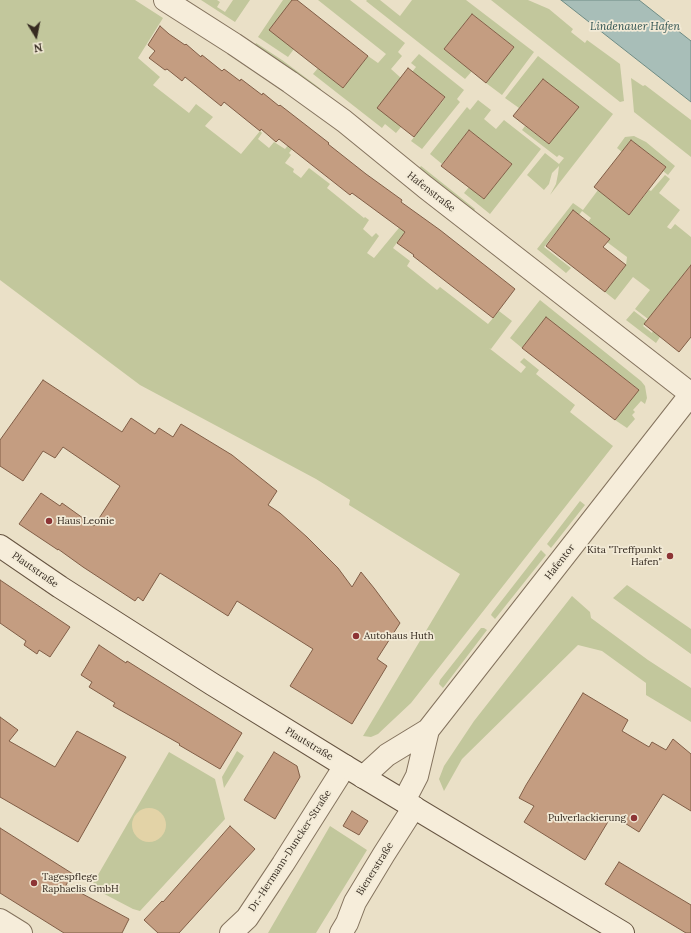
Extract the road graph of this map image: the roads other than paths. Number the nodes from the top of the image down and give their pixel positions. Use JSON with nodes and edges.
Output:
{"nodes":[{"id":1,"x":165,"y":0,"type":"edge"},
{"id":2,"x":691,"y":394,"type":"edge"},
{"id":3,"x":0,"y":546,"type":"edge"},
{"id":4,"x":428,"y":730,"type":"junction"},
{"id":5,"x":354,"y":771,"type":"junction"},
{"id":6,"x":409,"y":804,"type":"junction"},
{"id":7,"x":0,"y":920,"type":"edge"},
{"id":8,"x":21,"y":933,"type":"edge"},
{"id":9,"x":231,"y":933,"type":"edge"},
{"id":10,"x":341,"y":933,"type":"edge"},
{"id":11,"x":623,"y":933,"type":"edge"}],
"edges":[{"from":1,"to":2,"type":"street","name":"Hafenstraße"},
{"from":2,"to":4,"type":"street","name":"Hafentor"},
{"from":3,"to":5,"type":"street","name":"Plautstraße"},
{"from":4,"to":5,"type":"street","name":"Hafentor"},
{"from":4,"to":6,"type":"street","name":"Hafentor"},
{"from":5,"to":6,"type":"street","name":"Plautstraße"},
{"from":5,"to":9,"type":"street","name":"Dr.-Hermann-Duncker-Straße"},
{"from":6,"to":10,"type":"street","name":"Bienerstraße"},
{"from":6,"to":11,"type":"street","name":"Plautstraße"},
{"from":7,"to":8,"type":"street"}]}
